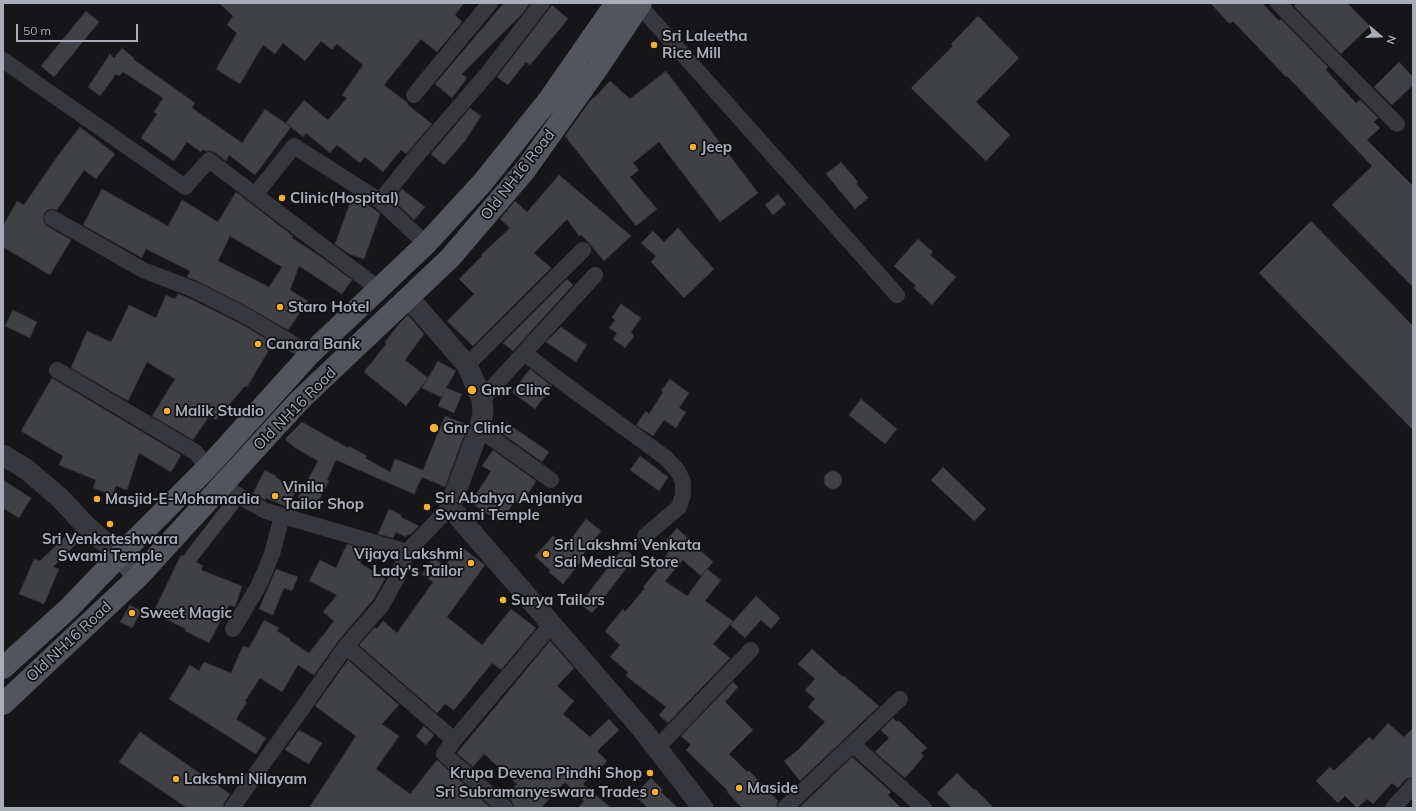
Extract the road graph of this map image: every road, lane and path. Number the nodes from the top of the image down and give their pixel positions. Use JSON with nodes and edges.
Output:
{"nodes":[{"id":1,"x":490,"y":3,"type":"edge"},
{"id":2,"x":542,"y":3,"type":"edge"},
{"id":3,"x":616,"y":3,"type":"edge"},
{"id":4,"x":1278,"y":3,"type":"edge"},
{"id":5,"x":640,"y":4,"type":"edge"},
{"id":6,"x":3,"y":60,"type":"edge"},
{"id":7,"x":414,"y":96,"type":"dead end"},
{"id":8,"x":1397,"y":124,"type":"dead end"},
{"id":9,"x":256,"y":196,"type":"junction"},
{"id":10,"x":380,"y":201,"type":"junction"},
{"id":11,"x":52,"y":218,"type":"dead end"},
{"id":12,"x":426,"y":244,"type":"junction"},
{"id":13,"x":583,"y":250,"type":"dead end"},
{"id":14,"x":596,"y":275,"type":"dead end"},
{"id":15,"x":379,"y":289,"type":"junction"},
{"id":16,"x":897,"y":295,"type":"dead end"},
{"id":17,"x":409,"y":298,"type":"junction"},
{"id":18,"x":524,"y":353,"type":"junction"},
{"id":19,"x":310,"y":354,"type":"junction"},
{"id":20,"x":467,"y":365,"type":"junction"},
{"id":21,"x":57,"y":370,"type":"dead end"},
{"id":22,"x":482,"y":399,"type":"junction"},
{"id":23,"x":479,"y":429,"type":"junction"},
{"id":24,"x":3,"y":455,"type":"edge"},
{"id":25,"x":208,"y":467,"type":"junction"},
{"id":26,"x":551,"y":480,"type":"dead end"},
{"id":27,"x":222,"y":485,"type":"junction"},
{"id":28,"x":450,"y":507,"type":"junction"},
{"id":29,"x":282,"y":516,"type":"junction"},
{"id":30,"x":645,"y":536,"type":"dead end"},
{"id":31,"x":407,"y":552,"type":"junction"},
{"id":32,"x":120,"y":555,"type":"junction"},
{"id":33,"x":138,"y":577,"type":"junction"},
{"id":34,"x":552,"y":624,"type":"junction"},
{"id":35,"x":233,"y":629,"type":"dead end"},
{"id":36,"x":346,"y":646,"type":"junction"},
{"id":37,"x":751,"y":650,"type":"dead end"},
{"id":38,"x":3,"y":668,"type":"edge"},
{"id":39,"x":900,"y":700,"type":"dead end"},
{"id":40,"x":3,"y":704,"type":"edge"},
{"id":41,"x":454,"y":740,"type":"junction"},
{"id":42,"x":852,"y":744,"type":"junction"},
{"id":43,"x":657,"y":748,"type":"junction"},
{"id":44,"x":1413,"y":786,"type":"edge"},
{"id":45,"x":793,"y":805,"type":"edge"},
{"id":46,"x":232,"y":808,"type":"edge"},
{"id":47,"x":505,"y":808,"type":"edge"},
{"id":48,"x":703,"y":808,"type":"edge"},
{"id":49,"x":924,"y":808,"type":"edge"},
{"id":50,"x":1393,"y":808,"type":"edge"}],
"edges":[{"from":1,"to":7,"type":"street"},
{"from":2,"to":10,"type":"street"},
{"from":3,"to":12,"type":"main road","name":"Old NH16 Road"},
{"from":4,"to":8,"type":"street"},
{"from":5,"to":16,"type":"street"},
{"from":5,"to":17,"type":"main road","name":"Old NH16 Road"},
{"from":6,"to":9,"type":"street"},
{"from":9,"to":10,"type":"street"},
{"from":9,"to":15,"type":"street"},
{"from":10,"to":12,"type":"street"},
{"from":11,"to":19,"type":"street"},
{"from":12,"to":15,"type":"main road","name":"Old NH16 Road"},
{"from":13,"to":20,"type":"street"},
{"from":14,"to":18,"type":"street"},
{"from":15,"to":19,"type":"main road","name":"Old NH16 Road"},
{"from":17,"to":20,"type":"street"},
{"from":17,"to":27,"type":"main road","name":"Old NH16 Road"},
{"from":18,"to":22,"type":"street"},
{"from":18,"to":30,"type":"street"},
{"from":19,"to":25,"type":"main road","name":"Old NH16 Road"},
{"from":20,"to":22,"type":"street"},
{"from":21,"to":25,"type":"street"},
{"from":22,"to":23,"type":"street"},
{"from":23,"to":26,"type":"street"},
{"from":23,"to":28,"type":"street"},
{"from":24,"to":32,"type":"street"},
{"from":25,"to":32,"type":"main road","name":"Old NH16 Road"},
{"from":27,"to":29,"type":"street"},
{"from":27,"to":33,"type":"main road","name":"Old NH16 Road"},
{"from":28,"to":31,"type":"street"},
{"from":28,"to":34,"type":"street"},
{"from":29,"to":31,"type":"street"},
{"from":29,"to":35,"type":"street"},
{"from":31,"to":36,"type":"street"},
{"from":32,"to":33,"type":"main road"},
{"from":32,"to":38,"type":"main road","name":"Old NH16 Road"},
{"from":33,"to":40,"type":"main road","name":"Old NH16 Road"},
{"from":34,"to":41,"type":"street"},
{"from":34,"to":43,"type":"street"},
{"from":36,"to":41,"type":"street"},
{"from":36,"to":46,"type":"street"},
{"from":37,"to":43,"type":"street"},
{"from":39,"to":42,"type":"street"},
{"from":41,"to":47,"type":"street"},
{"from":42,"to":45,"type":"street"},
{"from":42,"to":49,"type":"street"},
{"from":43,"to":48,"type":"street"},
{"from":44,"to":50,"type":"street"}]}
